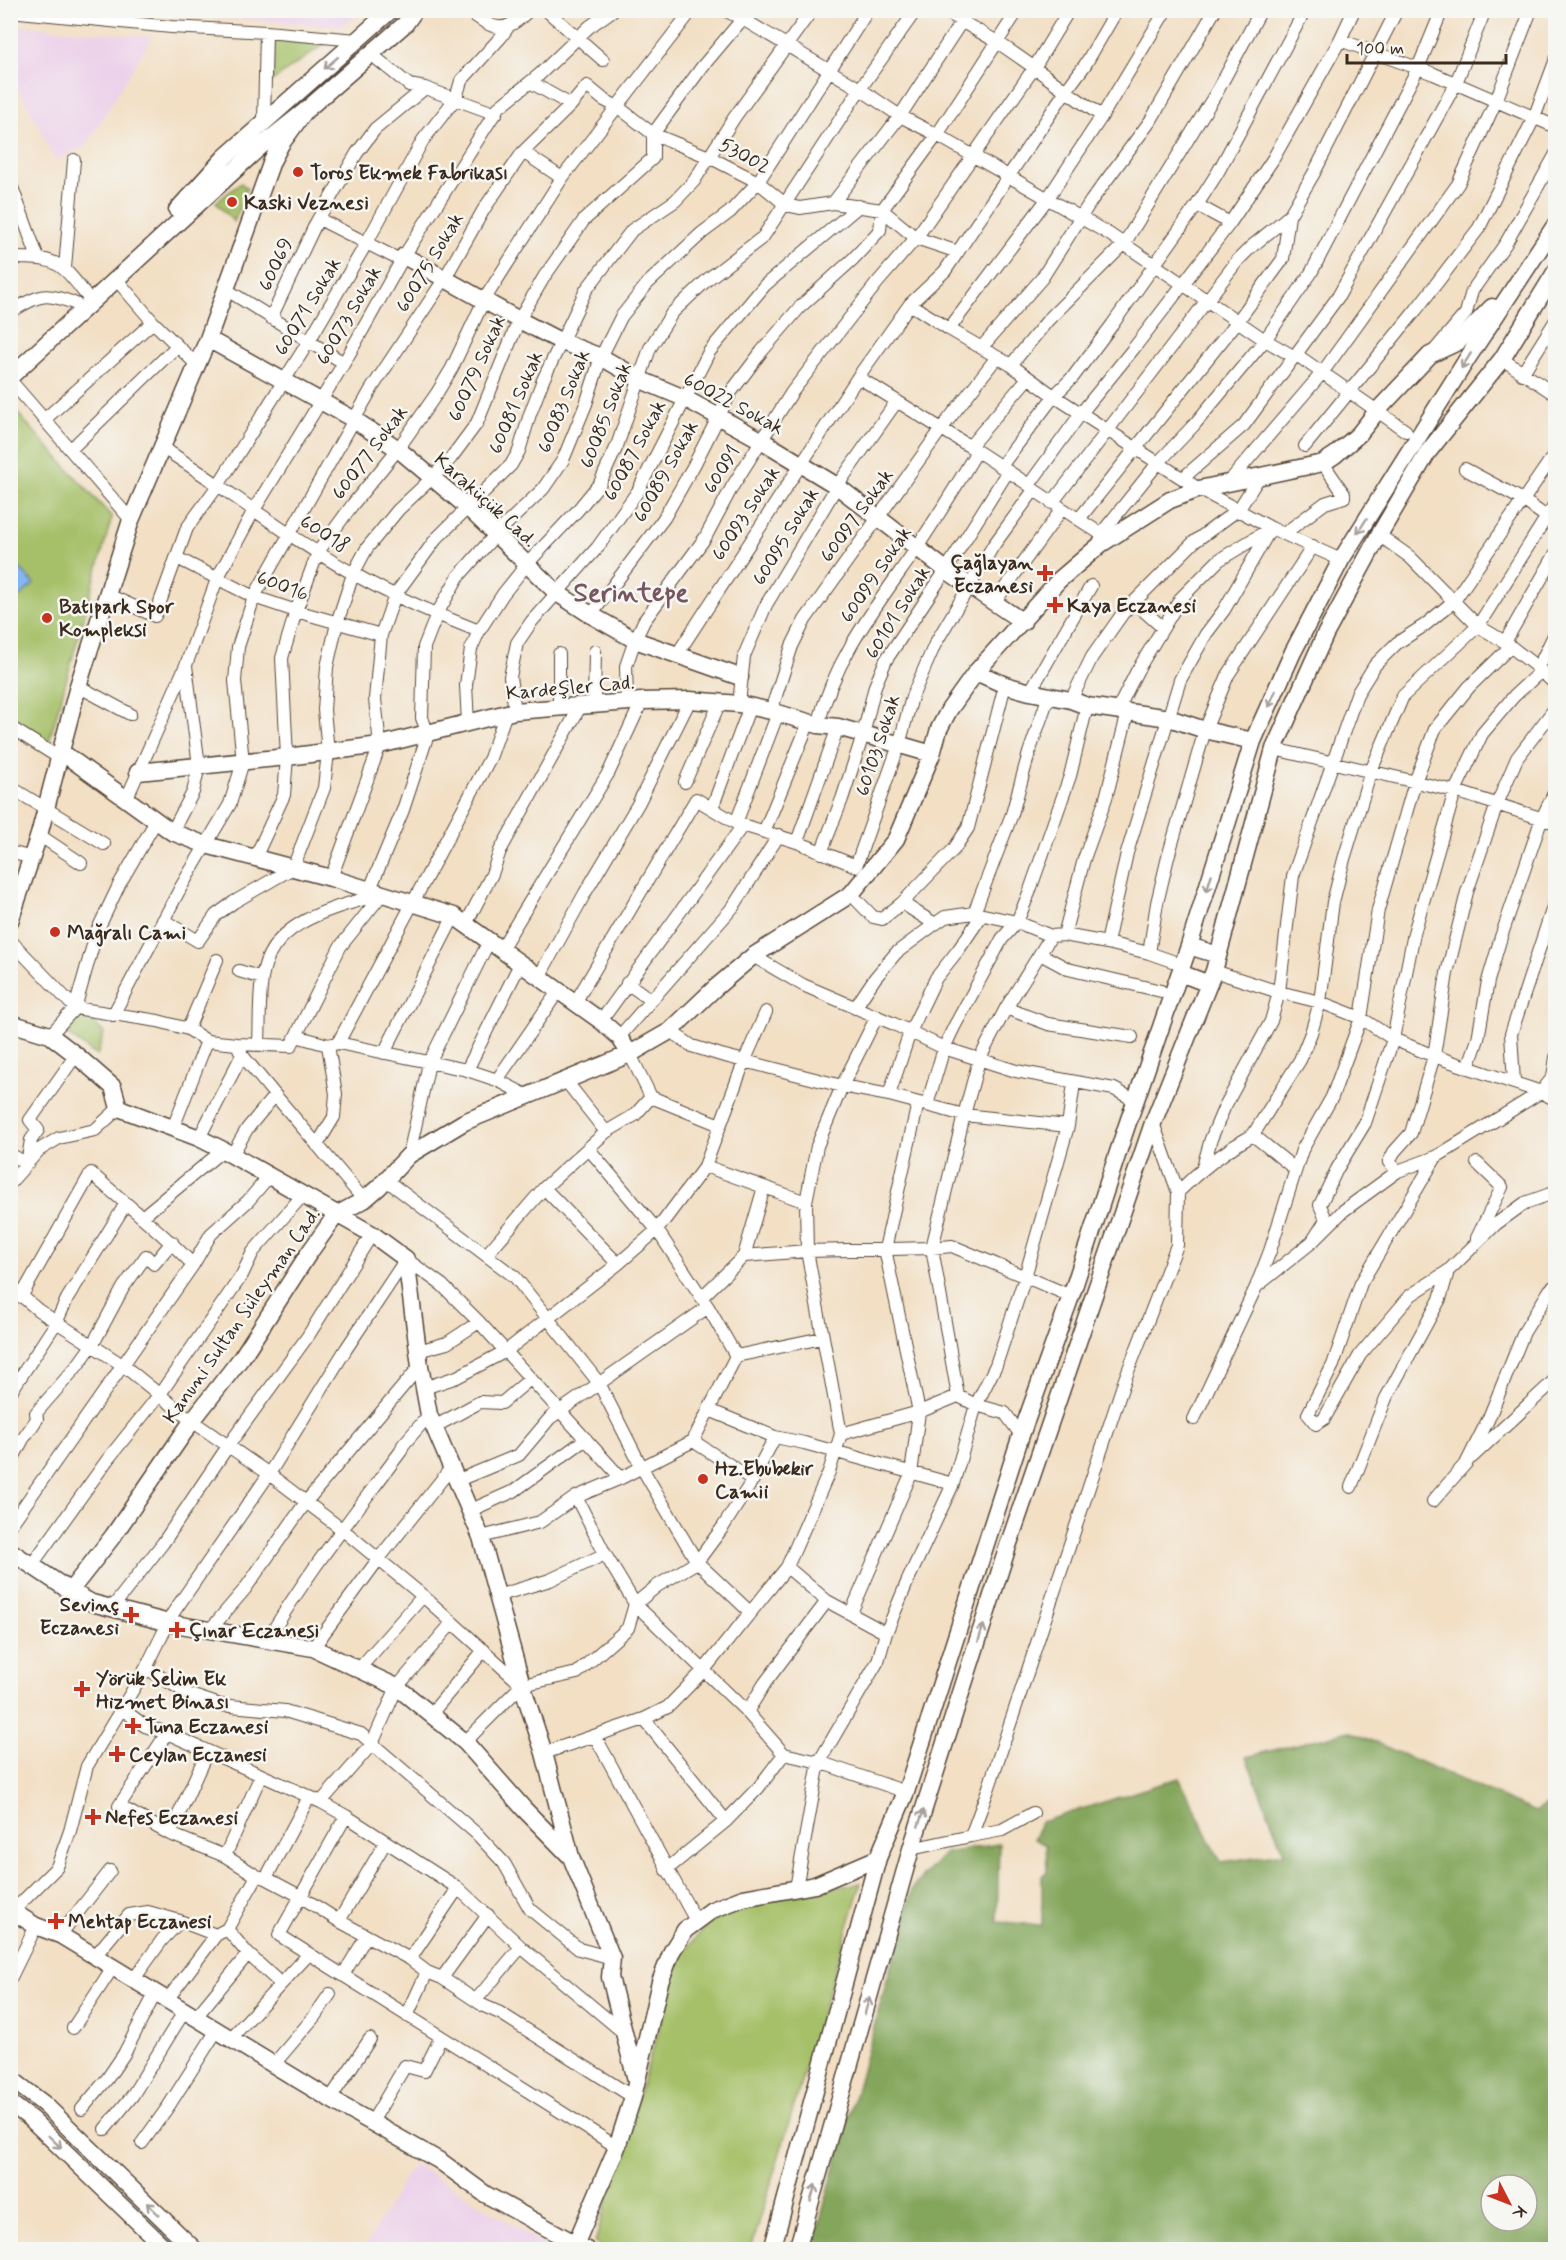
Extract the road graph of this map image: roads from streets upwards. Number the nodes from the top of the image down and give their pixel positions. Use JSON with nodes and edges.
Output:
{"nodes":[{"id":1,"x":391,"y":10,"type":"edge"},
{"id":2,"x":415,"y":10,"type":"edge"},
{"id":3,"x":467,"y":10,"type":"edge"},
{"id":4,"x":529,"y":10,"type":"edge"},
{"id":5,"x":546,"y":10,"type":"edge"},
{"id":6,"x":614,"y":10,"type":"edge"},
{"id":7,"x":692,"y":10,"type":"edge"},
{"id":8,"x":724,"y":10,"type":"edge"},
{"id":9,"x":812,"y":10,"type":"edge"},
{"id":10,"x":868,"y":10,"type":"edge"},
{"id":11,"x":916,"y":10,"type":"edge"},
{"id":12,"x":945,"y":10,"type":"edge"},
{"id":13,"x":969,"y":10,"type":"edge"},
{"id":14,"x":1018,"y":10,"type":"edge"},
{"id":15,"x":1069,"y":10,"type":"edge"},
{"id":16,"x":1117,"y":10,"type":"edge"},
{"id":17,"x":1166,"y":10,"type":"edge"},
{"id":18,"x":1215,"y":10,"type":"edge"},
{"id":19,"x":1261,"y":10,"type":"edge"},
{"id":20,"x":1305,"y":10,"type":"edge"},
{"id":21,"x":1354,"y":10,"type":"edge"},
{"id":22,"x":1397,"y":10,"type":"edge"},
{"id":23,"x":1442,"y":10,"type":"edge"},
{"id":24,"x":1485,"y":10,"type":"edge"},
{"id":25,"x":1531,"y":10,"type":"edge"},
{"id":26,"x":10,"y":11,"type":"edge"},
{"id":27,"x":746,"y":14,"type":"edge"},
{"id":28,"x":961,"y":23,"type":"junction"},
{"id":29,"x":508,"y":27,"type":"junction"},
{"id":30,"x":266,"y":32,"type":"junction"},
{"id":31,"x":577,"y":38,"type":"junction"},
{"id":32,"x":357,"y":40,"type":"junction"},
{"id":33,"x":1340,"y":40,"type":"junction"},
{"id":34,"x":999,"y":43,"type":"junction"},
{"id":35,"x":786,"y":46,"type":"junction"},
{"id":36,"x":1374,"y":53,"type":"junction"},
{"id":37,"x":371,"y":54,"type":"junction"},
{"id":38,"x":1556,"y":59,"type":"edge"},
{"id":39,"x":603,"y":60,"type":"dead end"},
{"id":40,"x":1034,"y":68,"type":"junction"},
{"id":41,"x":1418,"y":68,"type":"junction"},
{"id":42,"x":829,"y":71,"type":"junction"},
{"id":43,"x":530,"y":82,"type":"junction"},
{"id":44,"x":1456,"y":84,"type":"junction"},
{"id":45,"x":424,"y":88,"type":"junction"},
{"id":46,"x":860,"y":89,"type":"junction"},
{"id":47,"x":1065,"y":92,"type":"junction"},
{"id":48,"x":456,"y":98,"type":"junction"},
{"id":49,"x":1496,"y":101,"type":"junction"},
{"id":50,"x":571,"y":105,"type":"junction"},
{"id":51,"x":618,"y":107,"type":"junction"},
{"id":52,"x":305,"y":111,"type":"junction"},
{"id":53,"x":496,"y":114,"type":"junction"},
{"id":54,"x":900,"y":116,"type":"junction"},
{"id":55,"x":1102,"y":116,"type":"junction"},
{"id":56,"x":1534,"y":117,"type":"junction"},
{"id":57,"x":264,"y":122,"type":"junction"},
{"id":58,"x":1556,"y":127,"type":"edge"},
{"id":59,"x":652,"y":134,"type":"junction"},
{"id":60,"x":937,"y":135,"type":"junction"},
{"id":61,"x":260,"y":147,"type":"junction"},
{"id":62,"x":523,"y":152,"type":"junction"},
{"id":63,"x":1556,"y":154,"type":"edge"},
{"id":64,"x":709,"y":157,"type":"junction"},
{"id":65,"x":975,"y":157,"type":"junction"},
{"id":66,"x":74,"y":160,"type":"dead end"},
{"id":67,"x":230,"y":175,"type":"junction"},
{"id":68,"x":562,"y":178,"type":"junction"},
{"id":69,"x":1009,"y":178,"type":"junction"},
{"id":70,"x":10,"y":182,"type":"edge"},
{"id":71,"x":758,"y":182,"type":"junction"},
{"id":72,"x":258,"y":198,"type":"junction"},
{"id":73,"x":1048,"y":198,"type":"junction"},
{"id":74,"x":833,"y":203,"type":"junction"},
{"id":75,"x":786,"y":205,"type":"junction"},
{"id":76,"x":1197,"y":205,"type":"junction"},
{"id":77,"x":860,"y":206,"type":"junction"},
{"id":78,"x":882,"y":210,"type":"junction"},
{"id":79,"x":1289,"y":216,"type":"junction"},
{"id":80,"x":1082,"y":218,"type":"junction"},
{"id":81,"x":319,"y":219,"type":"junction"},
{"id":82,"x":1230,"y":223,"type":"junction"},
{"id":83,"x":1556,"y":224,"type":"edge"},
{"id":84,"x":916,"y":238,"type":"junction"},
{"id":85,"x":366,"y":244,"type":"junction"},
{"id":86,"x":1124,"y":244,"type":"junction"},
{"id":87,"x":958,"y":252,"type":"junction"},
{"id":88,"x":10,"y":258,"type":"edge"},
{"id":89,"x":38,"y":258,"type":"junction"},
{"id":90,"x":403,"y":258,"type":"junction"},
{"id":91,"x":1156,"y":264,"type":"junction"},
{"id":92,"x":65,"y":268,"type":"junction"},
{"id":93,"x":1556,"y":271,"type":"edge"},
{"id":94,"x":445,"y":278,"type":"junction"},
{"id":95,"x":117,"y":280,"type":"junction"},
{"id":96,"x":1516,"y":284,"type":"junction"},
{"id":97,"x":1182,"y":285,"type":"junction"},
{"id":98,"x":227,"y":290,"type":"junction"},
{"id":99,"x":81,"y":299,"type":"junction"},
{"id":100,"x":484,"y":300,"type":"junction"},
{"id":101,"x":1208,"y":300,"type":"junction"},
{"id":102,"x":910,"y":304,"type":"junction"},
{"id":103,"x":10,"y":312,"type":"edge"},
{"id":104,"x":271,"y":318,"type":"junction"},
{"id":105,"x":519,"y":320,"type":"junction"},
{"id":106,"x":1556,"y":320,"type":"edge"},
{"id":107,"x":153,"y":322,"type":"junction"},
{"id":108,"x":1237,"y":322,"type":"junction"},
{"id":109,"x":949,"y":329,"type":"junction"},
{"id":110,"x":208,"y":339,"type":"junction"},
{"id":111,"x":1265,"y":340,"type":"junction"},
{"id":112,"x":309,"y":341,"type":"junction"},
{"id":113,"x":562,"y":342,"type":"junction"},
{"id":114,"x":177,"y":346,"type":"junction"},
{"id":115,"x":982,"y":347,"type":"junction"},
{"id":116,"x":1430,"y":355,"type":"junction"},
{"id":117,"x":1293,"y":356,"type":"junction"},
{"id":118,"x":601,"y":357,"type":"junction"},
{"id":119,"x":997,"y":357,"type":"junction"},
{"id":120,"x":1502,"y":359,"type":"junction"},
{"id":121,"x":10,"y":363,"type":"edge"},
{"id":122,"x":344,"y":363,"type":"junction"},
{"id":123,"x":1011,"y":364,"type":"junction"},
{"id":124,"x":198,"y":365,"type":"junction"},
{"id":125,"x":1322,"y":373,"type":"junction"},
{"id":126,"x":1522,"y":374,"type":"junction"},
{"id":127,"x":858,"y":377,"type":"junction"},
{"id":128,"x":10,"y":378,"type":"edge"},
{"id":129,"x":1028,"y":378,"type":"junction"},
{"id":130,"x":641,"y":380,"type":"junction"},
{"id":131,"x":284,"y":381,"type":"junction"},
{"id":132,"x":1349,"y":392,"type":"junction"},
{"id":133,"x":1555,"y":393,"type":"edge"},
{"id":134,"x":1054,"y":396,"type":"junction"},
{"id":135,"x":684,"y":398,"type":"junction"},
{"id":136,"x":320,"y":401,"type":"junction"},
{"id":137,"x":897,"y":401,"type":"junction"},
{"id":138,"x":1378,"y":410,"type":"junction"},
{"id":139,"x":1082,"y":412,"type":"junction"},
{"id":140,"x":717,"y":416,"type":"junction"},
{"id":141,"x":45,"y":419,"type":"junction"},
{"id":142,"x":353,"y":420,"type":"junction"},
{"id":143,"x":942,"y":428,"type":"junction"},
{"id":144,"x":1107,"y":430,"type":"junction"},
{"id":145,"x":1406,"y":430,"type":"dead end"},
{"id":146,"x":761,"y":440,"type":"junction"},
{"id":147,"x":1305,"y":446,"type":"dead end"},
{"id":148,"x":72,"y":448,"type":"junction"},
{"id":149,"x":163,"y":448,"type":"junction"},
{"id":150,"x":974,"y":448,"type":"junction"},
{"id":151,"x":1135,"y":448,"type":"junction"},
{"id":152,"x":398,"y":449,"type":"junction"},
{"id":153,"x":1556,"y":452,"type":"edge"},
{"id":154,"x":1329,"y":459,"type":"junction"},
{"id":155,"x":800,"y":463,"type":"junction"},
{"id":156,"x":1158,"y":463,"type":"junction"},
{"id":157,"x":1005,"y":469,"type":"junction"},
{"id":158,"x":1465,"y":469,"type":"dead end"},
{"id":159,"x":1259,"y":477,"type":"junction"},
{"id":160,"x":432,"y":478,"type":"junction"},
{"id":161,"x":1183,"y":478,"type":"junction"},
{"id":162,"x":1228,"y":483,"type":"junction"},
{"id":163,"x":219,"y":484,"type":"junction"},
{"id":164,"x":837,"y":486,"type":"junction"},
{"id":165,"x":1031,"y":488,"type":"junction"},
{"id":166,"x":1199,"y":489,"type":"junction"},
{"id":167,"x":1523,"y":500,"type":"junction"},
{"id":168,"x":1556,"y":502,"type":"edge"},
{"id":169,"x":1057,"y":506,"type":"junction"},
{"id":170,"x":467,"y":507,"type":"junction"},
{"id":171,"x":1239,"y":509,"type":"junction"},
{"id":172,"x":254,"y":510,"type":"junction"},
{"id":173,"x":879,"y":518,"type":"junction"},
{"id":174,"x":1079,"y":519,"type":"junction"},
{"id":175,"x":131,"y":520,"type":"junction"},
{"id":176,"x":1550,"y":520,"type":"edge"},
{"id":177,"x":1271,"y":528,"type":"junction"},
{"id":178,"x":288,"y":533,"type":"junction"},
{"id":179,"x":1285,"y":533,"type":"junction"},
{"id":180,"x":496,"y":534,"type":"junction"},
{"id":181,"x":1379,"y":535,"type":"junction"},
{"id":182,"x":1101,"y":539,"type":"junction"},
{"id":183,"x":1313,"y":546,"type":"junction"},
{"id":184,"x":916,"y":548,"type":"junction"},
{"id":185,"x":318,"y":552,"type":"junction"},
{"id":186,"x":1556,"y":553,"type":"edge"},
{"id":187,"x":177,"y":558,"type":"junction"},
{"id":188,"x":1341,"y":560,"type":"junction"},
{"id":189,"x":527,"y":564,"type":"junction"},
{"id":190,"x":946,"y":570,"type":"junction"},
{"id":191,"x":354,"y":574,"type":"junction"},
{"id":192,"x":217,"y":579,"type":"junction"},
{"id":193,"x":970,"y":586,"type":"junction"},
{"id":194,"x":1091,"y":586,"type":"dead end"},
{"id":195,"x":557,"y":593,"type":"junction"},
{"id":196,"x":108,"y":595,"type":"junction"},
{"id":197,"x":394,"y":595,"type":"junction"},
{"id":198,"x":254,"y":597,"type":"junction"},
{"id":199,"x":1454,"y":601,"type":"junction"},
{"id":200,"x":1134,"y":602,"type":"junction"},
{"id":201,"x":994,"y":603,"type":"junction"},
{"id":202,"x":296,"y":611,"type":"junction"},
{"id":203,"x":437,"y":614,"type":"junction"},
{"id":204,"x":591,"y":615,"type":"junction"},
{"id":205,"x":1023,"y":622,"type":"junction"},
{"id":206,"x":337,"y":623,"type":"junction"},
{"id":207,"x":1478,"y":626,"type":"junction"},
{"id":208,"x":1162,"y":627,"type":"junction"},
{"id":209,"x":1556,"y":630,"type":"edge"},
{"id":210,"x":479,"y":631,"type":"junction"},
{"id":211,"x":381,"y":635,"type":"junction"},
{"id":212,"x":635,"y":640,"type":"junction"},
{"id":213,"x":1508,"y":645,"type":"junction"},
{"id":214,"x":595,"y":651,"type":"dead end"},
{"id":215,"x":559,"y":654,"type":"dead end"},
{"id":216,"x":676,"y":656,"type":"junction"},
{"id":217,"x":186,"y":665,"type":"junction"},
{"id":218,"x":1540,"y":670,"type":"junction"},
{"id":219,"x":976,"y":672,"type":"junction"},
{"id":220,"x":740,"y":677,"type":"junction"},
{"id":221,"x":1005,"y":685,"type":"junction"},
{"id":222,"x":1556,"y":685,"type":"edge"},
{"id":223,"x":78,"y":686,"type":"junction"},
{"id":224,"x":1030,"y":692,"type":"junction"},
{"id":225,"x":1049,"y":695,"type":"junction"},
{"id":226,"x":690,"y":700,"type":"junction"},
{"id":227,"x":635,"y":702,"type":"junction"},
{"id":228,"x":720,"y":702,"type":"junction"},
{"id":229,"x":1079,"y":703,"type":"junction"},
{"id":230,"x":587,"y":704,"type":"junction"},
{"id":231,"x":745,"y":705,"type":"junction"},
{"id":232,"x":559,"y":706,"type":"junction"},
{"id":233,"x":1556,"y":706,"type":"edge"},
{"id":234,"x":511,"y":712,"type":"junction"},
{"id":235,"x":775,"y":712,"type":"junction"},
{"id":236,"x":1123,"y":712,"type":"junction"},
{"id":237,"x":130,"y":714,"type":"dead end"},
{"id":238,"x":1169,"y":718,"type":"junction"},
{"id":239,"x":468,"y":723,"type":"junction"},
{"id":240,"x":814,"y":723,"type":"junction"},
{"id":241,"x":10,"y":727,"type":"edge"},
{"id":242,"x":838,"y":727,"type":"junction"},
{"id":243,"x":1205,"y":730,"type":"junction"},
{"id":244,"x":428,"y":734,"type":"junction"},
{"id":245,"x":863,"y":735,"type":"junction"},
{"id":246,"x":1253,"y":741,"type":"junction"},
{"id":247,"x":899,"y":745,"type":"junction"},
{"id":248,"x":380,"y":746,"type":"junction"},
{"id":249,"x":1274,"y":749,"type":"junction"},
{"id":250,"x":328,"y":752,"type":"junction"},
{"id":251,"x":59,"y":754,"type":"junction"},
{"id":252,"x":932,"y":754,"type":"junction"},
{"id":253,"x":287,"y":758,"type":"junction"},
{"id":254,"x":243,"y":762,"type":"junction"},
{"id":255,"x":1333,"y":762,"type":"junction"},
{"id":256,"x":199,"y":766,"type":"junction"},
{"id":257,"x":1371,"y":771,"type":"junction"},
{"id":258,"x":138,"y":772,"type":"junction"},
{"id":259,"x":685,"y":782,"type":"dead end"},
{"id":260,"x":1415,"y":782,"type":"junction"},
{"id":261,"x":10,"y":787,"type":"edge"},
{"id":262,"x":1556,"y":789,"type":"edge"},
{"id":263,"x":1455,"y":791,"type":"junction"},
{"id":264,"x":126,"y":800,"type":"junction"},
{"id":265,"x":1497,"y":804,"type":"junction"},
{"id":266,"x":45,"y":807,"type":"junction"},
{"id":267,"x":712,"y":808,"type":"junction"},
{"id":268,"x":1542,"y":818,"type":"junction"},
{"id":269,"x":156,"y":821,"type":"junction"},
{"id":270,"x":1556,"y":823,"type":"edge"},
{"id":271,"x":740,"y":824,"type":"junction"},
{"id":272,"x":172,"y":832,"type":"junction"},
{"id":273,"x":764,"y":832,"type":"junction"},
{"id":274,"x":39,"y":835,"type":"junction"},
{"id":275,"x":778,"y":835,"type":"junction"},
{"id":276,"x":797,"y":842,"type":"junction"},
{"id":277,"x":104,"y":844,"type":"dead end"},
{"id":278,"x":206,"y":844,"type":"junction"},
{"id":279,"x":10,"y":852,"type":"edge"},
{"id":280,"x":820,"y":853,"type":"junction"},
{"id":281,"x":32,"y":858,"type":"junction"},
{"id":282,"x":255,"y":858,"type":"junction"},
{"id":283,"x":81,"y":863,"type":"dead end"},
{"id":284,"x":293,"y":868,"type":"junction"},
{"id":285,"x":862,"y":869,"type":"junction"},
{"id":286,"x":331,"y":878,"type":"junction"},
{"id":287,"x":376,"y":891,"type":"junction"},
{"id":288,"x":851,"y":894,"type":"junction"},
{"id":289,"x":1556,"y":898,"type":"edge"},
{"id":290,"x":414,"y":903,"type":"junction"},
{"id":291,"x":902,"y":903,"type":"junction"},
{"id":292,"x":978,"y":914,"type":"junction"},
{"id":293,"x":163,"y":920,"type":"junction"},
{"id":294,"x":460,"y":920,"type":"junction"},
{"id":295,"x":10,"y":921,"type":"edge"},
{"id":296,"x":1017,"y":922,"type":"junction"},
{"id":297,"x":935,"y":924,"type":"junction"},
{"id":298,"x":1064,"y":935,"type":"junction"},
{"id":299,"x":1051,"y":936,"type":"junction"},
{"id":300,"x":10,"y":940,"type":"edge"},
{"id":301,"x":1107,"y":943,"type":"junction"},
{"id":302,"x":495,"y":945,"type":"junction"},
{"id":303,"x":1189,"y":946,"type":"junction"},
{"id":304,"x":1149,"y":953,"type":"junction"},
{"id":305,"x":1040,"y":954,"type":"junction"},
{"id":306,"x":753,"y":956,"type":"junction"},
{"id":307,"x":217,"y":960,"type":"dead end"},
{"id":308,"x":520,"y":964,"type":"junction"},
{"id":309,"x":1176,"y":967,"type":"junction"},
{"id":310,"x":1213,"y":970,"type":"junction"},
{"id":311,"x":239,"y":971,"type":"dead end"},
{"id":312,"x":539,"y":977,"type":"junction"},
{"id":313,"x":262,"y":978,"type":"junction"},
{"id":314,"x":627,"y":984,"type":"junction"},
{"id":315,"x":559,"y":990,"type":"junction"},
{"id":316,"x":1161,"y":991,"type":"dead end"},
{"id":317,"x":1279,"y":992,"type":"junction"},
{"id":318,"x":651,"y":1000,"type":"junction"},
{"id":319,"x":576,"y":1001,"type":"junction"},
{"id":320,"x":1320,"y":1002,"type":"junction"},
{"id":321,"x":75,"y":1008,"type":"junction"},
{"id":322,"x":855,"y":1008,"type":"junction"},
{"id":323,"x":1006,"y":1008,"type":"junction"},
{"id":324,"x":766,"y":1012,"type":"dead end"},
{"id":325,"x":112,"y":1015,"type":"junction"},
{"id":326,"x":876,"y":1016,"type":"junction"},
{"id":327,"x":1361,"y":1018,"type":"junction"},
{"id":328,"x":601,"y":1021,"type":"junction"},
{"id":329,"x":10,"y":1023,"type":"edge"},
{"id":330,"x":188,"y":1029,"type":"junction"},
{"id":331,"x":670,"y":1031,"type":"junction"},
{"id":332,"x":910,"y":1032,"type":"junction"},
{"id":333,"x":50,"y":1035,"type":"junction"},
{"id":334,"x":296,"y":1036,"type":"junction"},
{"id":335,"x":619,"y":1036,"type":"junction"},
{"id":336,"x":1132,"y":1037,"type":"dead end"},
{"id":337,"x":1393,"y":1039,"type":"junction"},
{"id":338,"x":207,"y":1041,"type":"junction"},
{"id":339,"x":259,"y":1044,"type":"junction"},
{"id":340,"x":333,"y":1044,"type":"junction"},
{"id":341,"x":944,"y":1048,"type":"junction"},
{"id":342,"x":240,"y":1049,"type":"junction"},
{"id":343,"x":384,"y":1053,"type":"junction"},
{"id":344,"x":630,"y":1054,"type":"junction"},
{"id":345,"x":76,"y":1055,"type":"junction"},
{"id":346,"x":1434,"y":1056,"type":"junction"},
{"id":347,"x":1556,"y":1057,"type":"edge"},
{"id":348,"x":979,"y":1060,"type":"junction"},
{"id":349,"x":744,"y":1062,"type":"junction"},
{"id":350,"x":429,"y":1063,"type":"junction"},
{"id":351,"x":1468,"y":1068,"type":"junction"},
{"id":352,"x":467,"y":1070,"type":"junction"},
{"id":353,"x":497,"y":1080,"type":"junction"},
{"id":354,"x":566,"y":1082,"type":"junction"},
{"id":355,"x":1514,"y":1082,"type":"junction"},
{"id":356,"x":1074,"y":1083,"type":"junction"},
{"id":357,"x":842,"y":1086,"type":"junction"},
{"id":358,"x":1541,"y":1092,"type":"junction"},
{"id":359,"x":275,"y":1095,"type":"junction"},
{"id":360,"x":889,"y":1095,"type":"junction"},
{"id":361,"x":528,"y":1096,"type":"junction"},
{"id":362,"x":651,"y":1096,"type":"junction"},
{"id":363,"x":1556,"y":1100,"type":"edge"},
{"id":364,"x":1136,"y":1101,"type":"junction"},
{"id":365,"x":923,"y":1104,"type":"junction"},
{"id":366,"x":119,"y":1108,"type":"junction"},
{"id":367,"x":964,"y":1115,"type":"junction"},
{"id":368,"x":1153,"y":1123,"type":"junction"},
{"id":369,"x":720,"y":1125,"type":"junction"},
{"id":370,"x":1068,"y":1126,"type":"junction"},
{"id":371,"x":173,"y":1128,"type":"junction"},
{"id":372,"x":606,"y":1132,"type":"junction"},
{"id":373,"x":1253,"y":1135,"type":"junction"},
{"id":374,"x":199,"y":1138,"type":"junction"},
{"id":375,"x":317,"y":1144,"type":"junction"},
{"id":376,"x":588,"y":1148,"type":"junction"},
{"id":377,"x":227,"y":1152,"type":"junction"},
{"id":378,"x":10,"y":1154,"type":"edge"},
{"id":379,"x":409,"y":1155,"type":"junction"},
{"id":380,"x":1436,"y":1157,"type":"junction"},
{"id":381,"x":1477,"y":1163,"type":"dead end"},
{"id":382,"x":27,"y":1164,"type":"junction"},
{"id":383,"x":705,"y":1166,"type":"junction"},
{"id":384,"x":1203,"y":1167,"type":"junction"},
{"id":385,"x":1295,"y":1169,"type":"junction"},
{"id":386,"x":1398,"y":1171,"type":"junction"},
{"id":387,"x":270,"y":1175,"type":"junction"},
{"id":388,"x":386,"y":1180,"type":"junction"},
{"id":389,"x":10,"y":1184,"type":"edge"},
{"id":390,"x":764,"y":1187,"type":"junction"},
{"id":391,"x":544,"y":1188,"type":"junction"},
{"id":392,"x":1178,"y":1192,"type":"junction"},
{"id":393,"x":1556,"y":1192,"type":"edge"},
{"id":394,"x":303,"y":1195,"type":"junction"},
{"id":395,"x":364,"y":1200,"type":"junction"},
{"id":396,"x":806,"y":1202,"type":"junction"},
{"id":397,"x":125,"y":1205,"type":"junction"},
{"id":398,"x":336,"y":1215,"type":"junction"},
{"id":399,"x":142,"y":1217,"type":"junction"},
{"id":400,"x":657,"y":1230,"type":"junction"},
{"id":401,"x":372,"y":1234,"type":"junction"},
{"id":402,"x":172,"y":1242,"type":"junction"},
{"id":403,"x":1312,"y":1242,"type":"junction"},
{"id":404,"x":1473,"y":1246,"type":"junction"},
{"id":405,"x":932,"y":1248,"type":"junction"},
{"id":406,"x":885,"y":1249,"type":"junction"},
{"id":407,"x":807,"y":1251,"type":"junction"},
{"id":408,"x":486,"y":1255,"type":"junction"},
{"id":409,"x":744,"y":1257,"type":"junction"},
{"id":410,"x":406,"y":1259,"type":"junction"},
{"id":411,"x":618,"y":1264,"type":"junction"},
{"id":412,"x":193,"y":1265,"type":"junction"},
{"id":413,"x":1448,"y":1270,"type":"junction"},
{"id":414,"x":1025,"y":1277,"type":"junction"},
{"id":415,"x":1556,"y":1285,"type":"edge"},
{"id":416,"x":10,"y":1286,"type":"edge"},
{"id":417,"x":1256,"y":1287,"type":"junction"},
{"id":418,"x":1071,"y":1296,"type":"junction"},
{"id":419,"x":21,"y":1297,"type":"junction"},
{"id":420,"x":705,"y":1302,"type":"junction"},
{"id":421,"x":548,"y":1319,"type":"junction"},
{"id":422,"x":479,"y":1322,"type":"junction"},
{"id":423,"x":56,"y":1323,"type":"junction"},
{"id":424,"x":822,"y":1338,"type":"junction"},
{"id":425,"x":93,"y":1344,"type":"junction"},
{"id":426,"x":506,"y":1351,"type":"junction"},
{"id":427,"x":736,"y":1356,"type":"junction"},
{"id":428,"x":419,"y":1359,"type":"junction"},
{"id":429,"x":124,"y":1366,"type":"junction"},
{"id":430,"x":1556,"y":1371,"type":"edge"},
{"id":431,"x":530,"y":1378,"type":"junction"},
{"id":432,"x":1556,"y":1379,"type":"edge"},
{"id":433,"x":599,"y":1383,"type":"junction"},
{"id":434,"x":424,"y":1388,"type":"junction"},
{"id":435,"x":1546,"y":1389,"type":"junction"},
{"id":436,"x":10,"y":1393,"type":"edge"},
{"id":437,"x":160,"y":1394,"type":"junction"},
{"id":438,"x":958,"y":1396,"type":"junction"},
{"id":439,"x":976,"y":1405,"type":"junction"},
{"id":440,"x":709,"y":1410,"type":"junction"},
{"id":441,"x":560,"y":1411,"type":"junction"},
{"id":442,"x":919,"y":1412,"type":"junction"},
{"id":443,"x":1194,"y":1419,"type":"dead end"},
{"id":444,"x":192,"y":1421,"type":"junction"},
{"id":445,"x":431,"y":1421,"type":"junction"},
{"id":446,"x":841,"y":1434,"type":"junction"},
{"id":447,"x":1021,"y":1435,"type":"junction"},
{"id":448,"x":774,"y":1437,"type":"junction"},
{"id":449,"x":586,"y":1439,"type":"junction"},
{"id":450,"x":693,"y":1441,"type":"junction"},
{"id":451,"x":228,"y":1446,"type":"junction"},
{"id":452,"x":836,"y":1452,"type":"junction"},
{"id":453,"x":1467,"y":1462,"type":"junction"},
{"id":454,"x":10,"y":1464,"type":"edge"},
{"id":455,"x":642,"y":1468,"type":"junction"},
{"id":456,"x":269,"y":1474,"type":"junction"},
{"id":457,"x":454,"y":1474,"type":"junction"},
{"id":458,"x":911,"y":1474,"type":"junction"},
{"id":459,"x":621,"y":1478,"type":"junction"},
{"id":460,"x":753,"y":1480,"type":"junction"},
{"id":461,"x":953,"y":1484,"type":"junction"},
{"id":462,"x":1351,"y":1487,"type":"dead end"},
{"id":463,"x":576,"y":1497,"type":"junction"},
{"id":464,"x":1433,"y":1501,"type":"dead end"},
{"id":465,"x":306,"y":1502,"type":"junction"},
{"id":466,"x":469,"y":1511,"type":"junction"},
{"id":467,"x":10,"y":1526,"type":"edge"},
{"id":468,"x":343,"y":1530,"type":"junction"},
{"id":469,"x":481,"y":1537,"type":"junction"},
{"id":470,"x":10,"y":1551,"type":"edge"},
{"id":471,"x":605,"y":1554,"type":"junction"},
{"id":472,"x":378,"y":1561,"type":"junction"},
{"id":473,"x":697,"y":1562,"type":"junction"},
{"id":474,"x":31,"y":1566,"type":"junction"},
{"id":475,"x":788,"y":1567,"type":"junction"},
{"id":476,"x":70,"y":1591,"type":"junction"},
{"id":477,"x":423,"y":1596,"type":"junction"},
{"id":478,"x":497,"y":1596,"type":"junction"},
{"id":479,"x":826,"y":1601,"type":"junction"},
{"id":480,"x":635,"y":1604,"type":"junction"},
{"id":481,"x":111,"y":1608,"type":"junction"},
{"id":482,"x":751,"y":1613,"type":"junction"},
{"id":483,"x":851,"y":1614,"type":"junction"},
{"id":484,"x":168,"y":1623,"type":"junction"},
{"id":485,"x":452,"y":1623,"type":"junction"},
{"id":486,"x":209,"y":1631,"type":"junction"},
{"id":487,"x":886,"y":1633,"type":"junction"},
{"id":488,"x":267,"y":1641,"type":"junction"},
{"id":489,"x":313,"y":1648,"type":"junction"},
{"id":490,"x":484,"y":1650,"type":"junction"},
{"id":491,"x":146,"y":1668,"type":"junction"},
{"id":492,"x":358,"y":1670,"type":"junction"},
{"id":493,"x":704,"y":1670,"type":"junction"},
{"id":494,"x":522,"y":1685,"type":"junction"},
{"id":495,"x":397,"y":1687,"type":"junction"},
{"id":496,"x":122,"y":1709,"type":"junction"},
{"id":497,"x":747,"y":1712,"type":"junction"},
{"id":498,"x":431,"y":1714,"type":"junction"},
{"id":499,"x":644,"y":1719,"type":"junction"},
{"id":500,"x":167,"y":1733,"type":"junction"},
{"id":501,"x":596,"y":1736,"type":"junction"},
{"id":502,"x":465,"y":1742,"type":"junction"},
{"id":503,"x":372,"y":1744,"type":"junction"},
{"id":504,"x":207,"y":1752,"type":"junction"},
{"id":505,"x":544,"y":1753,"type":"junction"},
{"id":506,"x":784,"y":1754,"type":"junction"},
{"id":507,"x":819,"y":1762,"type":"junction"},
{"id":508,"x":261,"y":1775,"type":"junction"},
{"id":509,"x":906,"y":1792,"type":"junction"},
{"id":510,"x":315,"y":1799,"type":"junction"},
{"id":511,"x":1033,"y":1813,"type":"dead end"},
{"id":512,"x":346,"y":1816,"type":"junction"},
{"id":513,"x":726,"y":1821,"type":"junction"},
{"id":514,"x":170,"y":1834,"type":"junction"},
{"id":515,"x":970,"y":1836,"type":"junction"},
{"id":516,"x":385,"y":1843,"type":"junction"},
{"id":517,"x":911,"y":1849,"type":"junction"},
{"id":518,"x":225,"y":1856,"type":"junction"},
{"id":519,"x":571,"y":1857,"type":"junction"},
{"id":520,"x":878,"y":1858,"type":"junction"},
{"id":521,"x":666,"y":1870,"type":"junction"},
{"id":522,"x":110,"y":1871,"type":"dead end"},
{"id":523,"x":261,"y":1877,"type":"junction"},
{"id":524,"x":458,"y":1888,"type":"junction"},
{"id":525,"x":796,"y":1888,"type":"junction"},
{"id":526,"x":300,"y":1896,"type":"junction"},
{"id":527,"x":11,"y":1911,"type":"edge"},
{"id":528,"x":488,"y":1915,"type":"junction"},
{"id":529,"x":180,"y":1921,"type":"junction"},
{"id":530,"x":339,"y":1921,"type":"junction"},
{"id":531,"x":696,"y":1922,"type":"junction"},
{"id":532,"x":36,"y":1926,"type":"junction"},
{"id":533,"x":221,"y":1932,"type":"junction"},
{"id":534,"x":60,"y":1935,"type":"junction"},
{"id":535,"x":366,"y":1937,"type":"junction"},
{"id":536,"x":521,"y":1947,"type":"junction"},
{"id":537,"x":248,"y":1954,"type":"junction"},
{"id":538,"x":309,"y":1954,"type":"junction"},
{"id":539,"x":95,"y":1956,"type":"junction"},
{"id":540,"x":612,"y":1958,"type":"junction"},
{"id":541,"x":410,"y":1959,"type":"junction"},
{"id":542,"x":113,"y":1967,"type":"junction"},
{"id":543,"x":427,"y":1971,"type":"junction"},
{"id":544,"x":343,"y":1975,"type":"junction"},
{"id":545,"x":11,"y":1977,"type":"edge"},
{"id":546,"x":442,"y":1978,"type":"junction"},
{"id":547,"x":134,"y":1979,"type":"junction"},
{"id":548,"x":281,"y":1984,"type":"junction"},
{"id":549,"x":330,"y":1994,"type":"dead end"},
{"id":550,"x":161,"y":1996,"type":"junction"},
{"id":551,"x":476,"y":2000,"type":"junction"},
{"id":552,"x":190,"y":2013,"type":"junction"},
{"id":553,"x":407,"y":2016,"type":"junction"},
{"id":554,"x":73,"y":2028,"type":"dead end"},
{"id":555,"x":224,"y":2035,"type":"junction"},
{"id":556,"x":626,"y":2035,"type":"junction"},
{"id":557,"x":441,"y":2037,"type":"junction"},
{"id":558,"x":370,"y":2039,"type":"dead end"},
{"id":559,"x":274,"y":2064,"type":"junction"},
{"id":560,"x":10,"y":2078,"type":"edge"},
{"id":561,"x":636,"y":2080,"type":"junction"},
{"id":562,"x":633,"y":2097,"type":"junction"},
{"id":563,"x":330,"y":2099,"type":"junction"},
{"id":564,"x":10,"y":2103,"type":"edge"},
{"id":565,"x":82,"y":2109,"type":"dead end"},
{"id":566,"x":372,"y":2122,"type":"junction"},
{"id":567,"x":105,"y":2129,"type":"dead end"},
{"id":568,"x":142,"y":2142,"type":"dead end"},
{"id":569,"x":617,"y":2147,"type":"junction"},
{"id":570,"x":582,"y":2246,"type":"edge"},
{"id":571,"x":166,"y":2250,"type":"edge"},
{"id":572,"x":195,"y":2250,"type":"edge"},
{"id":573,"x":772,"y":2250,"type":"edge"},
{"id":574,"x":797,"y":2250,"type":"edge"}],
"edges":[{"from":1,"to":32,"type":"street"},
{"from":2,"to":37,"type":"street"},
{"from":3,"to":29,"type":"street"},
{"from":4,"to":29,"type":"street","name":"60071 Sokak"},
{"from":5,"to":31,"type":"street"},
{"from":6,"to":31,"type":"street","name":"60073 Sokak"},
{"from":7,"to":51,"type":"street","name":"60077 Sokak"},
{"from":8,"to":27,"type":"street"},
{"from":9,"to":35,"type":"street","name":"60081 Sokak"},
{"from":10,"to":42,"type":"street","name":"60083 Sokak"},
{"from":11,"to":46,"type":"street","name":"60085 Sokak"},
{"from":12,"to":28,"type":"street"},
{"from":13,"to":28,"type":"street"},
{"from":14,"to":34,"type":"street","name":"60089 Sokak"},
{"from":15,"to":40,"type":"street","name":"60091"},
{"from":16,"to":47,"type":"street","name":"60093 Sokak"},
{"from":17,"to":55,"type":"street"},
{"from":18,"to":80,"type":"street"},
{"from":19,"to":86,"type":"street"},
{"from":20,"to":76,"type":"street","name":"60101 Sokak"},
{"from":21,"to":33,"type":"street","name":"60103 Sokak"},
{"from":22,"to":36,"type":"street"},
{"from":23,"to":41,"type":"street"},
{"from":24,"to":44,"type":"street"},
{"from":25,"to":49,"type":"street"},
{"from":26,"to":30,"type":"street"},
{"from":27,"to":35,"type":"street"},
{"from":27,"to":59,"type":"street"},
{"from":28,"to":34,"type":"street"},
{"from":28,"to":54,"type":"street"},
{"from":29,"to":48,"type":"street","name":"60071 Sokak"},
{"from":30,"to":32,"type":"street"},
{"from":30,"to":57,"type":"street"},
{"from":31,"to":39,"type":"street"},
{"from":31,"to":43,"type":"street","name":"60073 Sokak"},
{"from":32,"to":57,"type":"street","one_way":true},
{"from":33,"to":36,"type":"street"},
{"from":33,"to":82,"type":"street","name":"60103 Sokak"},
{"from":34,"to":40,"type":"street"},
{"from":34,"to":60,"type":"street","name":"60089 Sokak"},
{"from":35,"to":42,"type":"street"},
{"from":35,"to":64,"type":"street","name":"60081 Sokak"},
{"from":36,"to":41,"type":"street"},
{"from":36,"to":79,"type":"street"},
{"from":37,"to":45,"type":"street"},
{"from":37,"to":52,"type":"street"},
{"from":38,"to":56,"type":"street"},
{"from":40,"to":47,"type":"street"},
{"from":40,"to":65,"type":"street","name":"60091"},
{"from":41,"to":44,"type":"street"},
{"from":41,"to":111,"type":"street"},
{"from":42,"to":46,"type":"street"},
{"from":42,"to":71,"type":"street","name":"60083 Sokak"},
{"from":43,"to":50,"type":"street"},
{"from":43,"to":53,"type":"street","name":"60073 Sokak"},
{"from":44,"to":49,"type":"street"},
{"from":44,"to":117,"type":"street"},
{"from":45,"to":48,"type":"street"},
{"from":45,"to":81,"type":"street","name":"60069"},
{"from":46,"to":54,"type":"street"},
{"from":46,"to":75,"type":"street","name":"60085 Sokak"},
{"from":47,"to":55,"type":"street"},
{"from":47,"to":69,"type":"street","name":"60093 Sokak"},
{"from":48,"to":53,"type":"street"},
{"from":48,"to":85,"type":"street","name":"60071 Sokak"},
{"from":49,"to":56,"type":"street"},
{"from":49,"to":125,"type":"street"},
{"from":50,"to":51,"type":"street","name":"53002"},
{"from":50,"to":62,"type":"street","name":"60075 Sokak"},
{"from":51,"to":59,"type":"street","name":"53002"},
{"from":51,"to":68,"type":"street","name":"60077 Sokak"},
{"from":52,"to":61,"type":"street"},
{"from":52,"to":72,"type":"street"},
{"from":53,"to":90,"type":"street","name":"60073 Sokak"},
{"from":54,"to":60,"type":"street"},
{"from":54,"to":74,"type":"street"},
{"from":55,"to":73,"type":"street"},
{"from":56,"to":58,"type":"street"},
{"from":56,"to":132,"type":"street"},
{"from":57,"to":61,"type":"street"},
{"from":57,"to":99,"type":"street"},
{"from":59,"to":64,"type":"street","name":"53002"},
{"from":59,"to":105,"type":"street","name":"60079 Sokak"},
{"from":60,"to":65,"type":"street"},
{"from":60,"to":78,"type":"street","name":"60089 Sokak"},
{"from":61,"to":67,"type":"street"},
{"from":61,"to":72,"type":"street"},
{"from":62,"to":68,"type":"street"},
{"from":62,"to":94,"type":"street","name":"60075 Sokak"},
{"from":63,"to":116,"type":"street"},
{"from":64,"to":71,"type":"street","name":"53002"},
{"from":64,"to":113,"type":"street","name":"60081 Sokak"},
{"from":65,"to":69,"type":"street"},
{"from":65,"to":84,"type":"street","name":"60091"},
{"from":66,"to":92,"type":"street"},
{"from":67,"to":72,"type":"street"},
{"from":67,"to":95,"type":"street"},
{"from":68,"to":100,"type":"street","name":"60077 Sokak"},
{"from":69,"to":73,"type":"street"},
{"from":69,"to":87,"type":"street","name":"60093 Sokak"},
{"from":70,"to":89,"type":"street"},
{"from":71,"to":75,"type":"street","name":"53002"},
{"from":71,"to":118,"type":"street","name":"60083 Sokak"},
{"from":72,"to":98,"type":"street"},
{"from":73,"to":80,"type":"street"},
{"from":73,"to":109,"type":"street"},
{"from":74,"to":75,"type":"street"},
{"from":74,"to":77,"type":"street"},
{"from":75,"to":130,"type":"street","name":"60085 Sokak"},
{"from":76,"to":82,"type":"street"},
{"from":76,"to":91,"type":"street","name":"60101 Sokak"},
{"from":77,"to":78,"type":"street"},
{"from":77,"to":135,"type":"street","name":"60087 Sokak"},
{"from":78,"to":84,"type":"street"},
{"from":78,"to":140,"type":"street","name":"60089 Sokak"},
{"from":79,"to":101,"type":"street"},
{"from":79,"to":108,"type":"street"},
{"from":80,"to":86,"type":"street"},
{"from":80,"to":115,"type":"street"},
{"from":81,"to":85,"type":"street"},
{"from":81,"to":104,"type":"street","name":"60069"},
{"from":82,"to":97,"type":"street","name":"60103 Sokak"},
{"from":83,"to":96,"type":"street"},
{"from":84,"to":87,"type":"street"},
{"from":84,"to":146,"type":"street","name":"60091"},
{"from":85,"to":90,"type":"street"},
{"from":85,"to":112,"type":"street","name":"60071 Sokak"},
{"from":86,"to":91,"type":"street"},
{"from":86,"to":123,"type":"street"},
{"from":87,"to":102,"type":"street","name":"60093 Sokak"},
{"from":88,"to":89,"type":"street"},
{"from":89,"to":92,"type":"street"},
{"from":90,"to":94,"type":"street","name":"60022 Sokak"},
{"from":90,"to":122,"type":"street","name":"60073 Sokak"},
{"from":91,"to":97,"type":"street"},
{"from":91,"to":134,"type":"street","name":"60101 Sokak"},
{"from":92,"to":99,"type":"street"},
{"from":93,"to":120,"type":"street"},
{"from":94,"to":100,"type":"street","name":"60022 Sokak"},
{"from":94,"to":142,"type":"street","name":"60075 Sokak"},
{"from":95,"to":107,"type":"street"},
{"from":95,"to":128,"type":"street"},
{"from":96,"to":116,"type":"street"},
{"from":96,"to":188,"type":"street","one_way":true},
{"from":97,"to":101,"type":"street"},
{"from":97,"to":139,"type":"street","name":"60103 Sokak"},
{"from":98,"to":104,"type":"street"},
{"from":98,"to":110,"type":"street"},
{"from":99,"to":103,"type":"street"},
{"from":99,"to":121,"type":"street"},
{"from":100,"to":105,"type":"street","name":"60022 Sokak"},
{"from":100,"to":152,"type":"street","name":"60077 Sokak"},
{"from":101,"to":108,"type":"street"},
{"from":101,"to":144,"type":"street"},
{"from":102,"to":109,"type":"street"},
{"from":102,"to":127,"type":"street","name":"60093 Sokak"},
{"from":104,"to":112,"type":"street"},
{"from":105,"to":113,"type":"street","name":"60022 Sokak"},
{"from":105,"to":160,"type":"street","name":"60079 Sokak"},
{"from":106,"to":126,"type":"street"},
{"from":107,"to":114,"type":"street"},
{"from":107,"to":141,"type":"street"},
{"from":108,"to":111,"type":"street"},
{"from":108,"to":151,"type":"street"},
{"from":109,"to":115,"type":"street"},
{"from":110,"to":124,"type":"street"},
{"from":110,"to":131,"type":"street","name":"Karaküçük Cad."},
{"from":111,"to":117,"type":"street"},
{"from":111,"to":156,"type":"street"},
{"from":112,"to":122,"type":"street"},
{"from":112,"to":131,"type":"street","name":"60071 Sokak"},
{"from":113,"to":118,"type":"street","name":"60022 Sokak"},
{"from":113,"to":170,"type":"street","name":"60081 Sokak"},
{"from":114,"to":124,"type":"street"},
{"from":114,"to":148,"type":"street"},
{"from":115,"to":119,"type":"street"},
{"from":116,"to":138,"type":"street"},
{"from":117,"to":125,"type":"street"},
{"from":117,"to":161,"type":"street"},
{"from":118,"to":130,"type":"street","name":"60022 Sokak"},
{"from":118,"to":180,"type":"street","name":"60083 Sokak"},
{"from":119,"to":123,"type":"street"},
{"from":119,"to":143,"type":"street","name":"60097 Sokak"},
{"from":120,"to":126,"type":"street"},
{"from":120,"to":181,"type":"street"},
{"from":122,"to":136,"type":"street","name":"60073 Sokak"},
{"from":123,"to":129,"type":"street"},
{"from":124,"to":149,"type":"street"},
{"from":125,"to":132,"type":"street"},
{"from":125,"to":162,"type":"street"},
{"from":126,"to":133,"type":"street"},
{"from":127,"to":137,"type":"street"},
{"from":127,"to":155,"type":"street","name":"60093 Sokak"},
{"from":128,"to":141,"type":"street"},
{"from":129,"to":134,"type":"street"},
{"from":129,"to":150,"type":"street","name":"60099 Sokak"},
{"from":130,"to":135,"type":"street","name":"60022 Sokak"},
{"from":130,"to":189,"type":"street","name":"60085 Sokak"},
{"from":131,"to":136,"type":"street","name":"Karaküçük Cad."},
{"from":131,"to":163,"type":"street","name":"60071 Sokak"},
{"from":132,"to":138,"type":"street"},
{"from":132,"to":147,"type":"street"},
{"from":134,"to":139,"type":"street"},
{"from":134,"to":157,"type":"street","name":"60101 Sokak"},
{"from":135,"to":140,"type":"street","name":"60022 Sokak"},
{"from":135,"to":195,"type":"street","name":"60087 Sokak"},
{"from":136,"to":142,"type":"street","name":"Karaküçük Cad."},
{"from":136,"to":172,"type":"street","name":"60073 Sokak"},
{"from":137,"to":143,"type":"street"},
{"from":137,"to":164,"type":"street","name":"60095 Sokak"},
{"from":138,"to":145,"type":"street"},
{"from":138,"to":154,"type":"street"},
{"from":139,"to":144,"type":"street"},
{"from":139,"to":165,"type":"street","name":"60103 Sokak"},
{"from":140,"to":146,"type":"street","name":"60022 Sokak"},
{"from":140,"to":204,"type":"street","name":"60089 Sokak"},
{"from":141,"to":148,"type":"street"},
{"from":142,"to":152,"type":"street","name":"Karaküçük Cad."},
{"from":142,"to":178,"type":"street","name":"60075 Sokak"},
{"from":143,"to":150,"type":"street"},
{"from":143,"to":173,"type":"street","name":"60097 Sokak"},
{"from":144,"to":151,"type":"street"},
{"from":144,"to":169,"type":"street"},
{"from":146,"to":155,"type":"street","name":"60022 Sokak"},
{"from":146,"to":212,"type":"street","name":"60091"},
{"from":148,"to":175,"type":"street"},
{"from":149,"to":163,"type":"street","name":"60018"},
{"from":149,"to":175,"type":"street"},
{"from":150,"to":157,"type":"street"},
{"from":150,"to":184,"type":"street","name":"60099 Sokak"},
{"from":151,"to":156,"type":"street"},
{"from":151,"to":174,"type":"street"},
{"from":152,"to":160,"type":"street","name":"Karaküçük Cad."},
{"from":152,"to":185,"type":"street","name":"60077 Sokak"},
{"from":153,"to":167,"type":"street"},
{"from":154,"to":159,"type":"street","name":"Kanuni Sultan Süleyman Cad."},
{"from":154,"to":179,"type":"street"},
{"from":155,"to":164,"type":"street","name":"60022 Sokak"},
{"from":155,"to":216,"type":"street","name":"60093 Sokak"},
{"from":156,"to":161,"type":"street"},
{"from":156,"to":182,"type":"street"},
{"from":157,"to":165,"type":"street"},
{"from":157,"to":190,"type":"street","name":"60101 Sokak"},
{"from":158,"to":167,"type":"street"},
{"from":159,"to":162,"type":"street","name":"Kanuni Sultan Süleyman Cad."},
{"from":159,"to":171,"type":"street"},
{"from":160,"to":170,"type":"street","name":"Karaküçük Cad."},
{"from":160,"to":191,"type":"street","name":"60079 Sokak"},
{"from":161,"to":166,"type":"street"},
{"from":162,"to":166,"type":"street","name":"Kanuni Sultan Süleyman Cad."},
{"from":163,"to":172,"type":"street","name":"60018"},
{"from":163,"to":187,"type":"street","name":"60071 Sokak"},
{"from":164,"to":173,"type":"street","name":"60022 Sokak"},
{"from":164,"to":220,"type":"street","name":"60095 Sokak"},
{"from":165,"to":169,"type":"street"},
{"from":165,"to":193,"type":"street","name":"60103 Sokak"},
{"from":166,"to":171,"type":"street"},
{"from":166,"to":182,"type":"street","name":"Kanuni Sultan Süleyman Cad."},
{"from":167,"to":176,"type":"street"},
{"from":167,"to":199,"type":"street"},
{"from":168,"to":176,"type":"street"},
{"from":169,"to":174,"type":"street"},
{"from":169,"to":201,"type":"street"},
{"from":170,"to":180,"type":"street","name":"Karaküçük Cad."},
{"from":170,"to":197,"type":"street","name":"60081 Sokak"},
{"from":171,"to":177,"type":"street"},
{"from":171,"to":200,"type":"street"},
{"from":172,"to":178,"type":"street","name":"60018"},
{"from":172,"to":192,"type":"street","name":"60073 Sokak"},
{"from":173,"to":184,"type":"street","name":"60022 Sokak"},
{"from":173,"to":235,"type":"street","name":"60097 Sokak"},
{"from":174,"to":182,"type":"street"},
{"from":175,"to":196,"type":"street"},
{"from":176,"to":207,"type":"street"},
{"from":177,"to":179,"type":"street"},
{"from":177,"to":208,"type":"street"},
{"from":177,"to":238,"type":"street"},
{"from":178,"to":185,"type":"street","name":"60018"},
{"from":178,"to":198,"type":"street","name":"60075 Sokak"},
{"from":179,"to":183,"type":"street"},
{"from":180,"to":189,"type":"street","name":"Karaküçük Cad."},
{"from":180,"to":203,"type":"street","name":"60083 Sokak"},
{"from":181,"to":199,"type":"street"},
{"from":181,"to":249,"type":"street"},
{"from":182,"to":205,"type":"street","name":"Kanuni Sultan Süleyman Cad."},
{"from":183,"to":188,"type":"street"},
{"from":183,"to":243,"type":"street"},
{"from":184,"to":190,"type":"street","name":"60022 Sokak"},
{"from":184,"to":240,"type":"street","name":"60099 Sokak"},
{"from":185,"to":191,"type":"street","name":"60018"},
{"from":185,"to":202,"type":"street","name":"60077 Sokak"},
{"from":186,"to":213,"type":"street"},
{"from":187,"to":192,"type":"street","name":"60016"},
{"from":187,"to":196,"type":"street","name":"60071 Sokak"},
{"from":188,"to":246,"type":"street","one_way":true},
{"from":189,"to":195,"type":"street","name":"Karaküçük Cad."},
{"from":189,"to":210,"type":"street","name":"60085 Sokak"},
{"from":190,"to":193,"type":"street","name":"60022 Sokak"},
{"from":190,"to":245,"type":"street","name":"60101 Sokak"},
{"from":191,"to":197,"type":"street","name":"60018"},
{"from":191,"to":206,"type":"street","name":"60079 Sokak"},
{"from":192,"to":198,"type":"street","name":"60016"},
{"from":192,"to":217,"type":"street","name":"60073 Sokak"},
{"from":193,"to":201,"type":"street","name":"60022 Sokak"},
{"from":193,"to":247,"type":"street","name":"60103 Sokak"},
{"from":194,"to":224,"type":"street"},
{"from":195,"to":204,"type":"street","name":"Karaküçük Cad."},
{"from":195,"to":234,"type":"street","name":"60087 Sokak"},
{"from":196,"to":223,"type":"street"},
{"from":197,"to":203,"type":"street","name":"60018"},
{"from":197,"to":211,"type":"street","name":"60081 Sokak"},
{"from":198,"to":202,"type":"street","name":"60016"},
{"from":198,"to":254,"type":"street","name":"60075 Sokak"},
{"from":199,"to":207,"type":"street"},
{"from":199,"to":255,"type":"street"},
{"from":200,"to":208,"type":"street"},
{"from":200,"to":229,"type":"street"},
{"from":201,"to":205,"type":"street","name":"60022 Sokak"},
{"from":202,"to":206,"type":"street","name":"60016"},
{"from":202,"to":253,"type":"street","name":"60077 Sokak"},
{"from":203,"to":210,"type":"street","name":"60018"},
{"from":203,"to":244,"type":"street","name":"60083 Sokak"},
{"from":204,"to":212,"type":"street","name":"Karaküçük Cad."},
{"from":205,"to":219,"type":"street","name":"Kanuni Sultan Süleyman Cad."},
{"from":206,"to":211,"type":"street","name":"60016"},
{"from":206,"to":250,"type":"street","name":"60079 Sokak"},
{"from":207,"to":213,"type":"street"},
{"from":207,"to":257,"type":"street"},
{"from":208,"to":236,"type":"street"},
{"from":209,"to":218,"type":"street"},
{"from":210,"to":239,"type":"street","name":"60085 Sokak"},
{"from":211,"to":248,"type":"street","name":"60081 Sokak"},
{"from":212,"to":216,"type":"street","name":"Karaküçük Cad."},
{"from":212,"to":227,"type":"street","name":"60091"},
{"from":213,"to":218,"type":"street"},
{"from":213,"to":260,"type":"street"},
{"from":214,"to":230,"type":"street"},
{"from":215,"to":232,"type":"street"},
{"from":216,"to":220,"type":"street","name":"Karaküçük Cad."},
{"from":217,"to":256,"type":"street"},
{"from":217,"to":258,"type":"street","name":"60073 Sokak"},
{"from":218,"to":222,"type":"street"},
{"from":218,"to":263,"type":"street"},
{"from":219,"to":221,"type":"street"},
{"from":219,"to":252,"type":"street","name":"Kanuni Sultan Süleyman Cad."},
{"from":220,"to":231,"type":"street","name":"60095 Sokak"},
{"from":221,"to":224,"type":"street"},
{"from":221,"to":291,"type":"street"},
{"from":223,"to":237,"type":"street"},
{"from":223,"to":251,"type":"street"},
{"from":224,"to":225,"type":"street"},
{"from":225,"to":229,"type":"street"},
{"from":225,"to":292,"type":"street"},
{"from":226,"to":227,"type":"street","name":"Kardeşler Cad."},
{"from":226,"to":228,"type":"street","name":"Kardeşler Cad."},
{"from":226,"to":312,"type":"street"},
{"from":227,"to":230,"type":"street","name":"Kardeşler Cad."},
{"from":227,"to":302,"type":"street"},
{"from":228,"to":231,"type":"street","name":"Kardeşler Cad."},
{"from":228,"to":259,"type":"street"},
{"from":229,"to":236,"type":"street"},
{"from":229,"to":296,"type":"street"},
{"from":230,"to":232,"type":"street","name":"Kardeşler Cad."},
{"from":230,"to":294,"type":"street"},
{"from":231,"to":235,"type":"street","name":"Kardeşler Cad."},
{"from":231,"to":267,"type":"street","name":"60095 Sokak"},
{"from":232,"to":234,"type":"street","name":"Kardeşler Cad."},
{"from":233,"to":265,"type":"street"},
{"from":234,"to":239,"type":"street","name":"Kardeşler Cad."},
{"from":234,"to":290,"type":"street","name":"60087 Sokak"},
{"from":235,"to":240,"type":"street","name":"Kardeşler Cad."},
{"from":235,"to":271,"type":"street","name":"60097 Sokak"},
{"from":236,"to":238,"type":"street"},
{"from":236,"to":298,"type":"street"},
{"from":238,"to":243,"type":"street"},
{"from":238,"to":301,"type":"street"},
{"from":239,"to":244,"type":"street","name":"Kardeşler Cad."},
{"from":240,"to":242,"type":"street","name":"Kardeşler Cad."},
{"from":240,"to":273,"type":"street","name":"60099 Sokak"},
{"from":241,"to":251,"type":"street"},
{"from":242,"to":245,"type":"street","name":"Kardeşler Cad."},
{"from":242,"to":276,"type":"street"},
{"from":243,"to":246,"type":"street"},
{"from":243,"to":304,"type":"street"},
{"from":244,"to":248,"type":"street","name":"Kardeşler Cad."},
{"from":244,"to":287,"type":"street","name":"60083 Sokak"},
{"from":245,"to":247,"type":"street","name":"Kardeşler Cad."},
{"from":245,"to":280,"type":"street","name":"60101 Sokak"},
{"from":246,"to":303,"type":"street","one_way":true},
{"from":247,"to":252,"type":"street","name":"Kardeşler Cad."},
{"from":247,"to":285,"type":"street","name":"60103 Sokak"},
{"from":248,"to":250,"type":"street","name":"Kardeşler Cad."},
{"from":248,"to":286,"type":"street","name":"60081 Sokak"},
{"from":249,"to":255,"type":"street"},
{"from":249,"to":310,"type":"street"},
{"from":250,"to":253,"type":"street","name":"Kardeşler Cad."},
{"from":250,"to":284,"type":"street","name":"60079 Sokak"},
{"from":251,"to":264,"type":"street"},
{"from":251,"to":266,"type":"street"},
{"from":252,"to":285,"type":"street","name":"Kanuni Sultan Süleyman Cad."},
{"from":253,"to":254,"type":"street","name":"Kardeşler Cad."},
{"from":253,"to":282,"type":"street","name":"60077 Sokak"},
{"from":254,"to":256,"type":"street","name":"Kardeşler Cad."},
{"from":254,"to":278,"type":"street"},
{"from":255,"to":257,"type":"street"},
{"from":255,"to":317,"type":"street"},
{"from":256,"to":258,"type":"street","name":"Kardeşler Cad."},
{"from":256,"to":272,"type":"street"},
{"from":257,"to":260,"type":"street"},
{"from":257,"to":320,"type":"street"},
{"from":258,"to":264,"type":"street","name":"60073 Sokak"},
{"from":260,"to":263,"type":"street"},
{"from":260,"to":327,"type":"street"},
{"from":261,"to":266,"type":"street"},
{"from":262,"to":268,"type":"street"},
{"from":263,"to":265,"type":"street"},
{"from":263,"to":337,"type":"street"},
{"from":264,"to":269,"type":"street"},
{"from":265,"to":268,"type":"street"},
{"from":265,"to":346,"type":"street"},
{"from":266,"to":274,"type":"street"},
{"from":266,"to":277,"type":"street"},
{"from":267,"to":271,"type":"street"},
{"from":267,"to":319,"type":"street"},
{"from":268,"to":270,"type":"street"},
{"from":268,"to":351,"type":"street"},
{"from":269,"to":272,"type":"street"},
{"from":269,"to":321,"type":"street"},
{"from":271,"to":273,"type":"street"},
{"from":271,"to":314,"type":"street","name":"60097 Sokak"},
{"from":272,"to":278,"type":"street"},
{"from":273,"to":275,"type":"street"},
{"from":274,"to":281,"type":"street"},
{"from":274,"to":283,"type":"street"},
{"from":275,"to":276,"type":"street"},
{"from":275,"to":318,"type":"street"},
{"from":276,"to":280,"type":"street"},
{"from":278,"to":282,"type":"street"},
{"from":278,"to":293,"type":"street"},
{"from":279,"to":281,"type":"street"},
{"from":280,"to":285,"type":"street"},
{"from":281,"to":295,"type":"street"},
{"from":282,"to":284,"type":"street"},
{"from":284,"to":286,"type":"street"},
{"from":284,"to":293,"type":"street"},
{"from":285,"to":288,"type":"street","name":"Kanuni Sultan Süleyman Cad."},
{"from":286,"to":287,"type":"street"},
{"from":287,"to":290,"type":"street"},
{"from":287,"to":313,"type":"street"},
{"from":287,"to":334,"type":"street","name":"60083 Sokak"},
{"from":288,"to":291,"type":"street"},
{"from":288,"to":306,"type":"street","name":"Kanuni Sultan Süleyman Cad."},
{"from":289,"to":355,"type":"street"},
{"from":290,"to":294,"type":"street"},
{"from":290,"to":340,"type":"street","name":"60087 Sokak"},
{"from":291,"to":297,"type":"street"},
{"from":292,"to":296,"type":"street"},
{"from":292,"to":297,"type":"street"},
{"from":292,"to":332,"type":"street"},
{"from":293,"to":325,"type":"street"},
{"from":294,"to":302,"type":"street"},
{"from":294,"to":343,"type":"street"},
{"from":296,"to":299,"type":"street"},
{"from":296,"to":341,"type":"street"},
{"from":297,"to":322,"type":"street"},
{"from":298,"to":299,"type":"street"},
{"from":298,"to":301,"type":"street"},
{"from":299,"to":305,"type":"street"},
{"from":300,"to":321,"type":"street"},
{"from":301,"to":304,"type":"street"},
{"from":302,"to":308,"type":"street"},
{"from":302,"to":350,"type":"street"},
{"from":303,"to":309,"type":"street"},
{"from":303,"to":310,"type":"street"},
{"from":304,"to":309,"type":"street"},
{"from":305,"to":316,"type":"street"},
{"from":305,"to":323,"type":"street"},
{"from":306,"to":322,"type":"street"},
{"from":306,"to":331,"type":"street","name":"Kanuni Sultan Süleyman Cad."},
{"from":307,"to":330,"type":"street"},
{"from":308,"to":312,"type":"street"},
{"from":308,"to":352,"type":"street"},
{"from":309,"to":310,"type":"street"},
{"from":309,"to":364,"type":"street"},
{"from":310,"to":317,"type":"street"},
{"from":310,"to":368,"type":"street"},
{"from":311,"to":313,"type":"street"},
{"from":312,"to":315,"type":"street"},
{"from":313,"to":339,"type":"street"},
{"from":314,"to":318,"type":"street"},
{"from":314,"to":328,"type":"street","name":"60097 Sokak"},
{"from":315,"to":319,"type":"street"},
{"from":315,"to":353,"type":"street"},
{"from":317,"to":320,"type":"street"},
{"from":317,"to":384,"type":"street"},
{"from":318,"to":335,"type":"street"},
{"from":319,"to":328,"type":"street"},
{"from":320,"to":327,"type":"street"},
{"from":320,"to":373,"type":"street"},
{"from":321,"to":325,"type":"street"},
{"from":321,"to":333,"type":"street"},
{"from":322,"to":326,"type":"street"},
{"from":323,"to":336,"type":"street"},
{"from":323,"to":348,"type":"street"},
{"from":324,"to":349,"type":"street"},
{"from":325,"to":330,"type":"street"},
{"from":326,"to":332,"type":"street"},
{"from":326,"to":357,"type":"street"},
{"from":327,"to":337,"type":"street"},
{"from":327,"to":385,"type":"street"},
{"from":328,"to":335,"type":"street"},
{"from":329,"to":333,"type":"street"},
{"from":330,"to":338,"type":"street"},
{"from":331,"to":344,"type":"street","name":"Kanuni Sultan Süleyman Cad."},
{"from":331,"to":349,"type":"street"},
{"from":332,"to":341,"type":"street"},
{"from":332,"to":360,"type":"street"},
{"from":333,"to":345,"type":"street"},
{"from":334,"to":339,"type":"street"},
{"from":334,"to":340,"type":"street"},
{"from":335,"to":344,"type":"street"},
{"from":337,"to":346,"type":"street"},
{"from":337,"to":403,"type":"street"},
{"from":338,"to":342,"type":"street"},
{"from":338,"to":371,"type":"street"},
{"from":339,"to":342,"type":"street"},
{"from":340,"to":343,"type":"street"},
{"from":340,"to":375,"type":"street"},
{"from":341,"to":348,"type":"street"},
{"from":341,"to":365,"type":"street"},
{"from":342,"to":359,"type":"street"},
{"from":342,"to":374,"type":"street"},
{"from":343,"to":350,"type":"street"},
{"from":344,"to":354,"type":"street","name":"Kanuni Sultan Süleyman Cad."},
{"from":344,"to":362,"type":"street"},
{"from":345,"to":366,"type":"street"},
{"from":345,"to":382,"type":"street"},
{"from":346,"to":351,"type":"street"},
{"from":346,"to":386,"type":"street"},
{"from":347,"to":358,"type":"street"},
{"from":348,"to":356,"type":"street"},
{"from":348,"to":367,"type":"street"},
{"from":349,"to":357,"type":"street"},
{"from":349,"to":369,"type":"street"},
{"from":350,"to":352,"type":"street"},
{"from":350,"to":379,"type":"street"},
{"from":351,"to":355,"type":"street"},
{"from":352,"to":353,"type":"street"},
{"from":353,"to":361,"type":"street"},
{"from":354,"to":361,"type":"street","name":"Kanuni Sultan Süleyman Cad."},
{"from":354,"to":372,"type":"street"},
{"from":355,"to":358,"type":"street"},
{"from":356,"to":364,"type":"street"},
{"from":356,"to":370,"type":"street"},
{"from":357,"to":360,"type":"street"},
{"from":357,"to":396,"type":"street"},
{"from":358,"to":363,"type":"street"},
{"from":358,"to":380,"type":"street"},
{"from":359,"to":375,"type":"street"},
{"from":359,"to":377,"type":"street"},
{"from":360,"to":365,"type":"street"},
{"from":361,"to":379,"type":"street","name":"Kanuni Sultan Süleyman Cad."},
{"from":362,"to":369,"type":"street"},
{"from":362,"to":372,"type":"street"},
{"from":364,"to":418,"type":"street"},
{"from":365,"to":367,"type":"street"},
{"from":365,"to":406,"type":"street"},
{"from":366,"to":371,"type":"street"},
{"from":366,"to":382,"type":"street"},
{"from":367,"to":370,"type":"street"},
{"from":367,"to":405,"type":"street"},
{"from":368,"to":392,"type":"street"},
{"from":517,"to":368,"type":"street","one_way":true},
{"from":369,"to":383,"type":"street"},
{"from":370,"to":414,"type":"street"},
{"from":371,"to":374,"type":"street"},
{"from":372,"to":376,"type":"street"},
{"from":373,"to":384,"type":"street"},
{"from":373,"to":385,"type":"street"},
{"from":374,"to":377,"type":"street"},
{"from":375,"to":395,"type":"street"},
{"from":376,"to":391,"type":"street"},
{"from":376,"to":400,"type":"street"},
{"from":377,"to":387,"type":"street"},
{"from":377,"to":399,"type":"street"},
{"from":378,"to":382,"type":"street"},
{"from":379,"to":388,"type":"street","name":"Kanuni Sultan Süleyman Cad."},
{"from":380,"to":386,"type":"street"},
{"from":380,"to":413,"type":"street"},
{"from":381,"to":404,"type":"street"},
{"from":382,"to":389,"type":"street"},
{"from":383,"to":390,"type":"street"},
{"from":383,"to":400,"type":"street"},
{"from":384,"to":392,"type":"street"},
{"from":385,"to":417,"type":"street"},
{"from":386,"to":403,"type":"street"},
{"from":387,"to":394,"type":"street"},
{"from":387,"to":412,"type":"street"},
{"from":388,"to":395,"type":"street","name":"Kanuni Sultan Süleyman Cad."},
{"from":388,"to":408,"type":"street"},
{"from":390,"to":396,"type":"street"},
{"from":390,"to":409,"type":"street"},
{"from":391,"to":408,"type":"street"},
{"from":391,"to":411,"type":"street"},
{"from":392,"to":515,"type":"street"},
{"from":393,"to":404,"type":"street"},
{"from":394,"to":398,"type":"street"},
{"from":394,"to":437,"type":"street"},
{"from":395,"to":398,"type":"street","name":"Kanuni Sultan Süleyman Cad."},
{"from":396,"to":407,"type":"street"},
{"from":397,"to":399,"type":"street"},
{"from":397,"to":419,"type":"street"},
{"from":397,"to":423,"type":"street"},
{"from":398,"to":401,"type":"street"},
{"from":398,"to":444,"type":"street","name":"Kanuni Sultan Süleyman Cad."},
{"from":399,"to":402,"type":"street"},
{"from":400,"to":411,"type":"street"},
{"from":400,"to":420,"type":"street"},
{"from":401,"to":410,"type":"street"},
{"from":401,"to":451,"type":"street"},
{"from":402,"to":412,"type":"street"},
{"from":402,"to":425,"type":"street"},
{"from":403,"to":417,"type":"street"},
{"from":404,"to":413,"type":"street"},
{"from":405,"to":406,"type":"street"},
{"from":405,"to":414,"type":"street"},
{"from":405,"to":438,"type":"street"},
{"from":406,"to":407,"type":"street"},
{"from":406,"to":442,"type":"street"},
{"from":407,"to":409,"type":"street"},
{"from":407,"to":424,"type":"street"},
{"from":408,"to":421,"type":"street"},
{"from":409,"to":420,"type":"street"},
{"from":410,"to":422,"type":"street"},
{"from":410,"to":428,"type":"street"},
{"from":410,"to":456,"type":"street"},
{"from":411,"to":421,"type":"street"},
{"from":412,"to":429,"type":"street"},
{"from":413,"to":462,"type":"street"},
{"from":414,"to":418,"type":"street"},
{"from":414,"to":439,"type":"street"},
{"from":415,"to":453,"type":"street"},
{"from":416,"to":419,"type":"street"},
{"from":417,"to":443,"type":"street"},
{"from":418,"to":447,"type":"street"},
{"from":419,"to":423,"type":"street"},
{"from":420,"to":427,"type":"street"},
{"from":420,"to":433,"type":"street"},
{"from":421,"to":426,"type":"street"},
{"from":421,"to":433,"type":"street"},
{"from":422,"to":426,"type":"street"},
{"from":422,"to":428,"type":"street"},
{"from":423,"to":425,"type":"street"},
{"from":423,"to":436,"type":"street"},
{"from":424,"to":427,"type":"street"},
{"from":424,"to":446,"type":"street"},
{"from":425,"to":429,"type":"street"},
{"from":425,"to":454,"type":"street"},
{"from":426,"to":431,"type":"street"},
{"from":426,"to":434,"type":"street"},
{"from":427,"to":440,"type":"street"},
{"from":428,"to":434,"type":"street"},
{"from":428,"to":465,"type":"street"},
{"from":429,"to":437,"type":"street"},
{"from":429,"to":467,"type":"street"},
{"from":430,"to":435,"type":"street"},
{"from":431,"to":441,"type":"street"},
{"from":431,"to":445,"type":"street"},
{"from":432,"to":435,"type":"street"},
{"from":433,"to":441,"type":"street"},
{"from":433,"to":455,"type":"street"},
{"from":434,"to":445,"type":"street"},
{"from":435,"to":453,"type":"street"},
{"from":437,"to":444,"type":"street"},
{"from":437,"to":474,"type":"street"},
{"from":438,"to":439,"type":"street"},
{"from":438,"to":442,"type":"street"},
{"from":439,"to":447,"type":"street"},
{"from":439,"to":461,"type":"street"},
{"from":440,"to":448,"type":"street"},
{"from":440,"to":450,"type":"street"},
{"from":441,"to":449,"type":"street"},
{"from":441,"to":457,"type":"street"},
{"from":442,"to":446,"type":"street"},
{"from":442,"to":458,"type":"street"},
{"from":444,"to":451,"type":"street"},
{"from":444,"to":476,"type":"street","name":"Kanuni Sultan Süleyman Cad."},
{"from":445,"to":457,"type":"street"},
{"from":445,"to":468,"type":"street"},
{"from":446,"to":452,"type":"street"},
{"from":447,"to":509,"type":"street"},
{"from":448,"to":452,"type":"street"},
{"from":448,"to":460,"type":"street"},
{"from":449,"to":459,"type":"street"},
{"from":449,"to":466,"type":"street"},
{"from":450,"to":455,"type":"street"},
{"from":450,"to":460,"type":"street"},
{"from":451,"to":456,"type":"street"},
{"from":451,"to":481,"type":"street"},
{"from":452,"to":458,"type":"street"},
{"from":452,"to":475,"type":"street"},
{"from":453,"to":464,"type":"street"},
{"from":455,"to":459,"type":"street"},
{"from":455,"to":473,"type":"street"},
{"from":456,"to":465,"type":"street"},
{"from":456,"to":484,"type":"street"},
{"from":457,"to":466,"type":"street"},
{"from":457,"to":472,"type":"street"},
{"from":458,"to":461,"type":"street"},
{"from":458,"to":483,"type":"street"},
{"from":459,"to":463,"type":"street"},
{"from":460,"to":473,"type":"street"},
{"from":461,"to":487,"type":"street"},
{"from":463,"to":469,"type":"street"},
{"from":463,"to":471,"type":"street"},
{"from":465,"to":468,"type":"street"},
{"from":465,"to":486,"type":"street"},
{"from":466,"to":469,"type":"street"},
{"from":468,"to":472,"type":"street"},
{"from":468,"to":488,"type":"street"},
{"from":469,"to":478,"type":"street"},
{"from":470,"to":474,"type":"street"},
{"from":471,"to":478,"type":"street"},
{"from":471,"to":480,"type":"street"},
{"from":472,"to":477,"type":"street"},
{"from":472,"to":489,"type":"street"},
{"from":473,"to":480,"type":"street"},
{"from":473,"to":482,"type":"street"},
{"from":474,"to":476,"type":"street"},
{"from":475,"to":479,"type":"street"},
{"from":475,"to":482,"type":"street"},
{"from":476,"to":481,"type":"street"},
{"from":477,"to":485,"type":"street"},
{"from":477,"to":492,"type":"street"},
{"from":478,"to":494,"type":"street"},
{"from":479,"to":483,"type":"street"},
{"from":479,"to":497,"type":"street"},
{"from":480,"to":493,"type":"street"},
{"from":480,"to":494,"type":"street"},
{"from":481,"to":484,"type":"street"},
{"from":482,"to":493,"type":"street"},
{"from":483,"to":487,"type":"street"},
{"from":484,"to":486,"type":"street"},
{"from":484,"to":491,"type":"street"},
{"from":485,"to":490,"type":"street"},
{"from":485,"to":495,"type":"street"},
{"from":486,"to":488,"type":"street"},
{"from":487,"to":507,"type":"street"},
{"from":488,"to":489,"type":"street"},
{"from":489,"to":492,"type":"street"},
{"from":490,"to":494,"type":"street"},
{"from":490,"to":498,"type":"street"},
{"from":491,"to":496,"type":"street"},
{"from":491,"to":503,"type":"street"},
{"from":492,"to":495,"type":"street"},
{"from":493,"to":497,"type":"street"},
{"from":493,"to":499,"type":"street"},
{"from":494,"to":502,"type":"street"},
{"from":494,"to":505,"type":"street"},
{"from":495,"to":498,"type":"street"},
{"from":495,"to":503,"type":"street"},
{"from":496,"to":500,"type":"street"},
{"from":496,"to":527,"type":"street"},
{"from":497,"to":506,"type":"street"},
{"from":498,"to":502,"type":"street"},
{"from":499,"to":501,"type":"street"},
{"from":499,"to":513,"type":"street"},
{"from":500,"to":504,"type":"street"},
{"from":500,"to":514,"type":"street"},
{"from":501,"to":505,"type":"street"},
{"from":501,"to":521,"type":"street"},
{"from":502,"to":519,"type":"street"},
{"from":503,"to":510,"type":"street"},
{"from":503,"to":540,"type":"street"},
{"from":504,"to":508,"type":"street"},
{"from":504,"to":514,"type":"street"},
{"from":505,"to":519,"type":"street"},
{"from":506,"to":507,"type":"street"},
{"from":506,"to":513,"type":"street"},
{"from":507,"to":509,"type":"street"},
{"from":507,"to":525,"type":"street"},
{"from":508,"to":510,"type":"street"},
{"from":508,"to":518,"type":"street"},
{"from":509,"to":520,"type":"street"},
{"from":510,"to":512,"type":"street"},
{"from":510,"to":523,"type":"street"},
{"from":511,"to":515,"type":"street"},
{"from":512,"to":516,"type":"street"},
{"from":512,"to":526,"type":"street"},
{"from":513,"to":521,"type":"street"},
{"from":514,"to":518,"type":"street"},
{"from":515,"to":517,"type":"street"},
{"from":516,"to":524,"type":"street"},
{"from":516,"to":530,"type":"street"},
{"from":574,"to":517,"type":"street","one_way":true},
{"from":518,"to":523,"type":"street"},
{"from":519,"to":540,"type":"street"},
{"from":520,"to":525,"type":"street"},
{"from":520,"to":573,"type":"street"},
{"from":521,"to":531,"type":"street"},
{"from":522,"to":534,"type":"street"},
{"from":523,"to":526,"type":"street"},
{"from":523,"to":533,"type":"street"},
{"from":524,"to":528,"type":"street"},
{"from":524,"to":541,"type":"street"},
{"from":525,"to":531,"type":"street"},
{"from":526,"to":530,"type":"street"},
{"from":526,"to":538,"type":"street"},
{"from":527,"to":532,"type":"street"},
{"from":528,"to":536,"type":"street"},
{"from":528,"to":546,"type":"street"},
{"from":529,"to":533,"type":"street"},
{"from":529,"to":539,"type":"street"},
{"from":529,"to":547,"type":"street"},
{"from":530,"to":535,"type":"street"},
{"from":531,"to":561,"type":"street"},
{"from":532,"to":534,"type":"street"},
{"from":532,"to":545,"type":"street"},
{"from":533,"to":537,"type":"street"},
{"from":533,"to":550,"type":"street"},
{"from":534,"to":539,"type":"street"},
{"from":535,"to":541,"type":"street"},
{"from":535,"to":544,"type":"street"},
{"from":536,"to":551,"type":"street"},
{"from":536,"to":556,"type":"street"},
{"from":537,"to":548,"type":"street"},
{"from":537,"to":552,"type":"street"},
{"from":538,"to":544,"type":"street"},
{"from":538,"to":548,"type":"street"},
{"from":539,"to":542,"type":"street"},
{"from":540,"to":556,"type":"street"},
{"from":541,"to":543,"type":"street"},
{"from":542,"to":547,"type":"street"},
{"from":542,"to":554,"type":"street"},
{"from":543,"to":546,"type":"street"},
{"from":543,"to":553,"type":"street"},
{"from":544,"to":553,"type":"street"},
{"from":546,"to":551,"type":"street"},
{"from":547,"to":550,"type":"street"},
{"from":548,"to":555,"type":"street"},
{"from":549,"to":559,"type":"street"},
{"from":550,"to":552,"type":"street"},
{"from":550,"to":565,"type":"street"},
{"from":551,"to":562,"type":"street"},
{"from":552,"to":555,"type":"street"},
{"from":552,"to":567,"type":"street"},
{"from":553,"to":557,"type":"street"},
{"from":555,"to":559,"type":"street"},
{"from":555,"to":568,"type":"street"},
{"from":556,"to":561,"type":"street"},
{"from":557,"to":566,"type":"street"},
{"from":557,"to":569,"type":"street"},
{"from":558,"to":563,"type":"street"},
{"from":559,"to":563,"type":"street"},
{"from":572,"to":560,"type":"street","one_way":true},
{"from":561,"to":562,"type":"street"},
{"from":562,"to":569,"type":"street"},
{"from":563,"to":566,"type":"street"},
{"from":564,"to":571,"type":"street","one_way":true},
{"from":566,"to":570,"type":"street"},
{"from":569,"to":570,"type":"street"}]}
